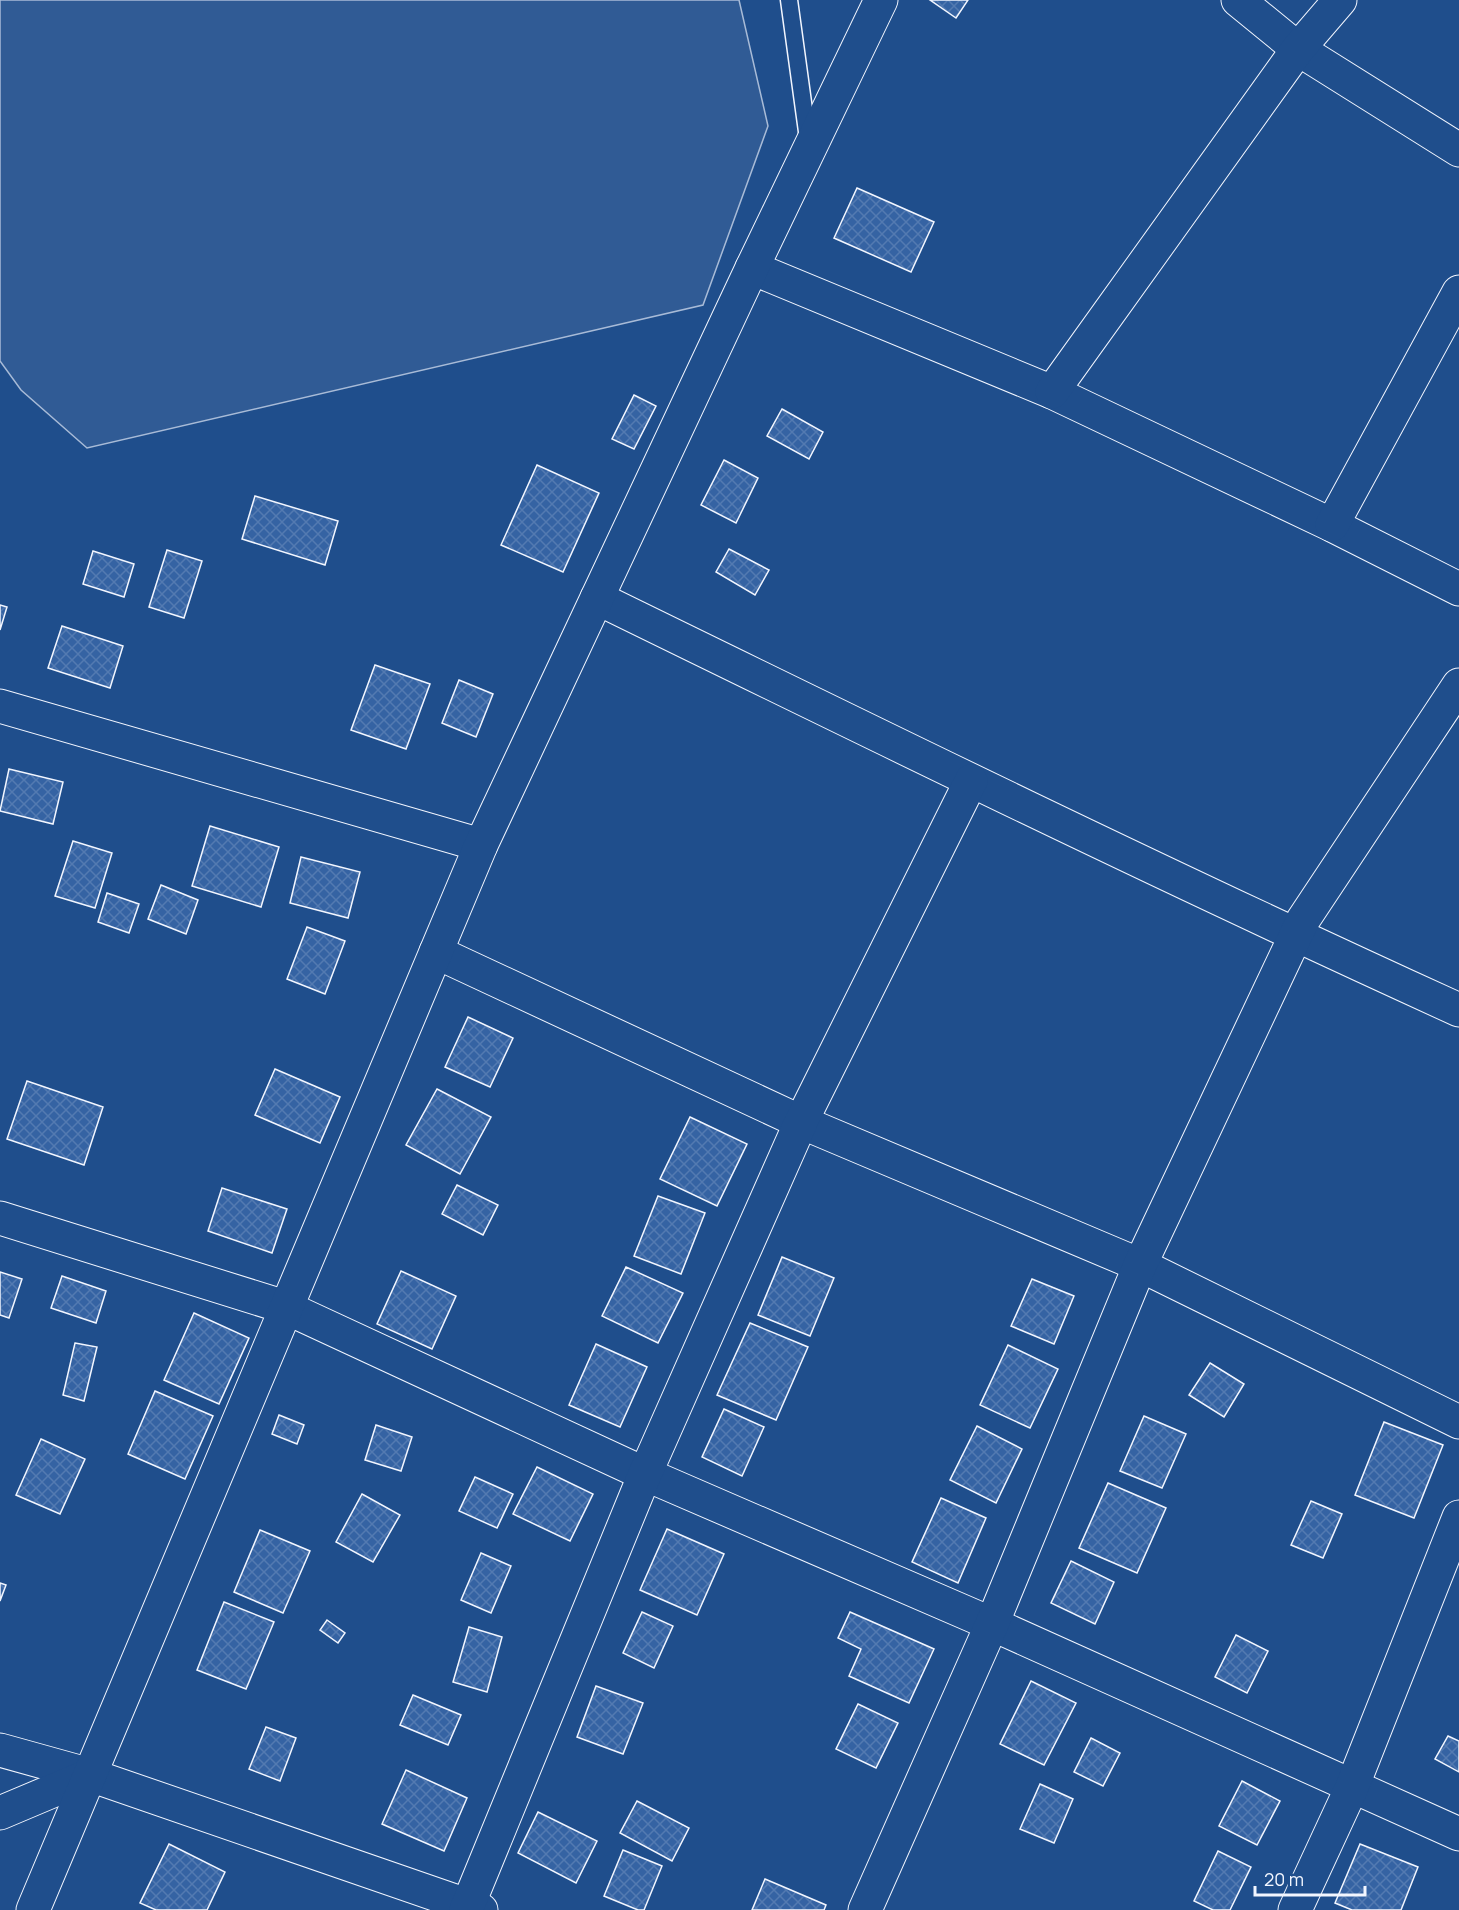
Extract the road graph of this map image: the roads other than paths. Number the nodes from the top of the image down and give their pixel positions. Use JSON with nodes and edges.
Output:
{"nodes":[{"id":1,"x":789,"y":0,"type":"edge"},
{"id":2,"x":881,"y":0,"type":"edge"},
{"id":3,"x":1238,"y":0,"type":"edge"},
{"id":4,"x":1340,"y":0,"type":"edge"},
{"id":5,"x":1298,"y":49,"type":"junction"},
{"id":6,"x":810,"y":148,"type":"junction"},
{"id":7,"x":1459,"y":150,"type":"edge"},
{"id":8,"x":752,"y":268,"type":"junction"},
{"id":9,"x":1459,"y":292,"type":"edge"},
{"id":10,"x":1052,"y":392,"type":"junction"},
{"id":11,"x":1332,"y":525,"type":"junction"},
{"id":12,"x":1459,"y":589,"type":"edge"},
{"id":13,"x":597,"y":598,"type":"junction"},
{"id":14,"x":1459,"y":686,"type":"edge"},
{"id":15,"x":0,"y":706,"type":"edge"},
{"id":16,"x":971,"y":781,"type":"junction"},
{"id":17,"x":481,"y":845,"type":"junction"},
{"id":18,"x":1296,"y":936,"type":"junction"},
{"id":19,"x":436,"y":952,"type":"junction"},
{"id":20,"x":1459,"y":1010,"type":"edge"},
{"id":21,"x":801,"y":1122,"type":"junction"},
{"id":22,"x":0,"y":1218,"type":"edge"},
{"id":23,"x":1140,"y":1265,"type":"junction"},
{"id":24,"x":285,"y":1307,"type":"junction"},
{"id":25,"x":1459,"y":1422,"type":"edge"},
{"id":26,"x":645,"y":1474,"type":"junction"},
{"id":27,"x":1459,"y":1517,"type":"edge"},
{"id":28,"x":992,"y":1624,"type":"junction"},
{"id":29,"x":0,"y":1750,"type":"edge"},
{"id":30,"x":90,"y":1774,"type":"junction"},
{"id":31,"x":1352,"y":1787,"type":"junction"},
{"id":32,"x":0,"y":1813,"type":"edge"},
{"id":33,"x":1459,"y":1834,"type":"edge"},
{"id":34,"x":472,"y":1909,"type":"edge"},
{"id":35,"x":33,"y":1910,"type":"edge"},
{"id":36,"x":866,"y":1910,"type":"edge"},
{"id":37,"x":1295,"y":1910,"type":"edge"}],
"edges":[{"from":1,"to":6,"type":"lane"},
{"from":2,"to":6,"type":"street"},
{"from":3,"to":5,"type":"street"},
{"from":4,"to":5,"type":"street"},
{"from":5,"to":7,"type":"street"},
{"from":5,"to":10,"type":"street"},
{"from":6,"to":8,"type":"street"},
{"from":8,"to":10,"type":"street"},
{"from":8,"to":13,"type":"street"},
{"from":9,"to":11,"type":"street"},
{"from":10,"to":11,"type":"street"},
{"from":11,"to":12,"type":"street"},
{"from":13,"to":16,"type":"street"},
{"from":13,"to":17,"type":"street"},
{"from":14,"to":18,"type":"street"},
{"from":15,"to":17,"type":"street"},
{"from":16,"to":18,"type":"street"},
{"from":16,"to":21,"type":"street"},
{"from":17,"to":19,"type":"street"},
{"from":18,"to":20,"type":"street"},
{"from":18,"to":23,"type":"street"},
{"from":19,"to":21,"type":"street"},
{"from":19,"to":24,"type":"street"},
{"from":21,"to":23,"type":"street"},
{"from":21,"to":26,"type":"street"},
{"from":22,"to":24,"type":"street"},
{"from":23,"to":25,"type":"street"},
{"from":23,"to":28,"type":"street"},
{"from":24,"to":26,"type":"street"},
{"from":24,"to":30,"type":"street"},
{"from":26,"to":28,"type":"street"},
{"from":26,"to":34,"type":"street"},
{"from":27,"to":31,"type":"street"},
{"from":28,"to":31,"type":"street"},
{"from":28,"to":36,"type":"street"},
{"from":29,"to":30,"type":"street"},
{"from":30,"to":32,"type":"street"},
{"from":30,"to":34,"type":"street"},
{"from":30,"to":35,"type":"street"},
{"from":31,"to":33,"type":"street"},
{"from":31,"to":37,"type":"street"}]}
